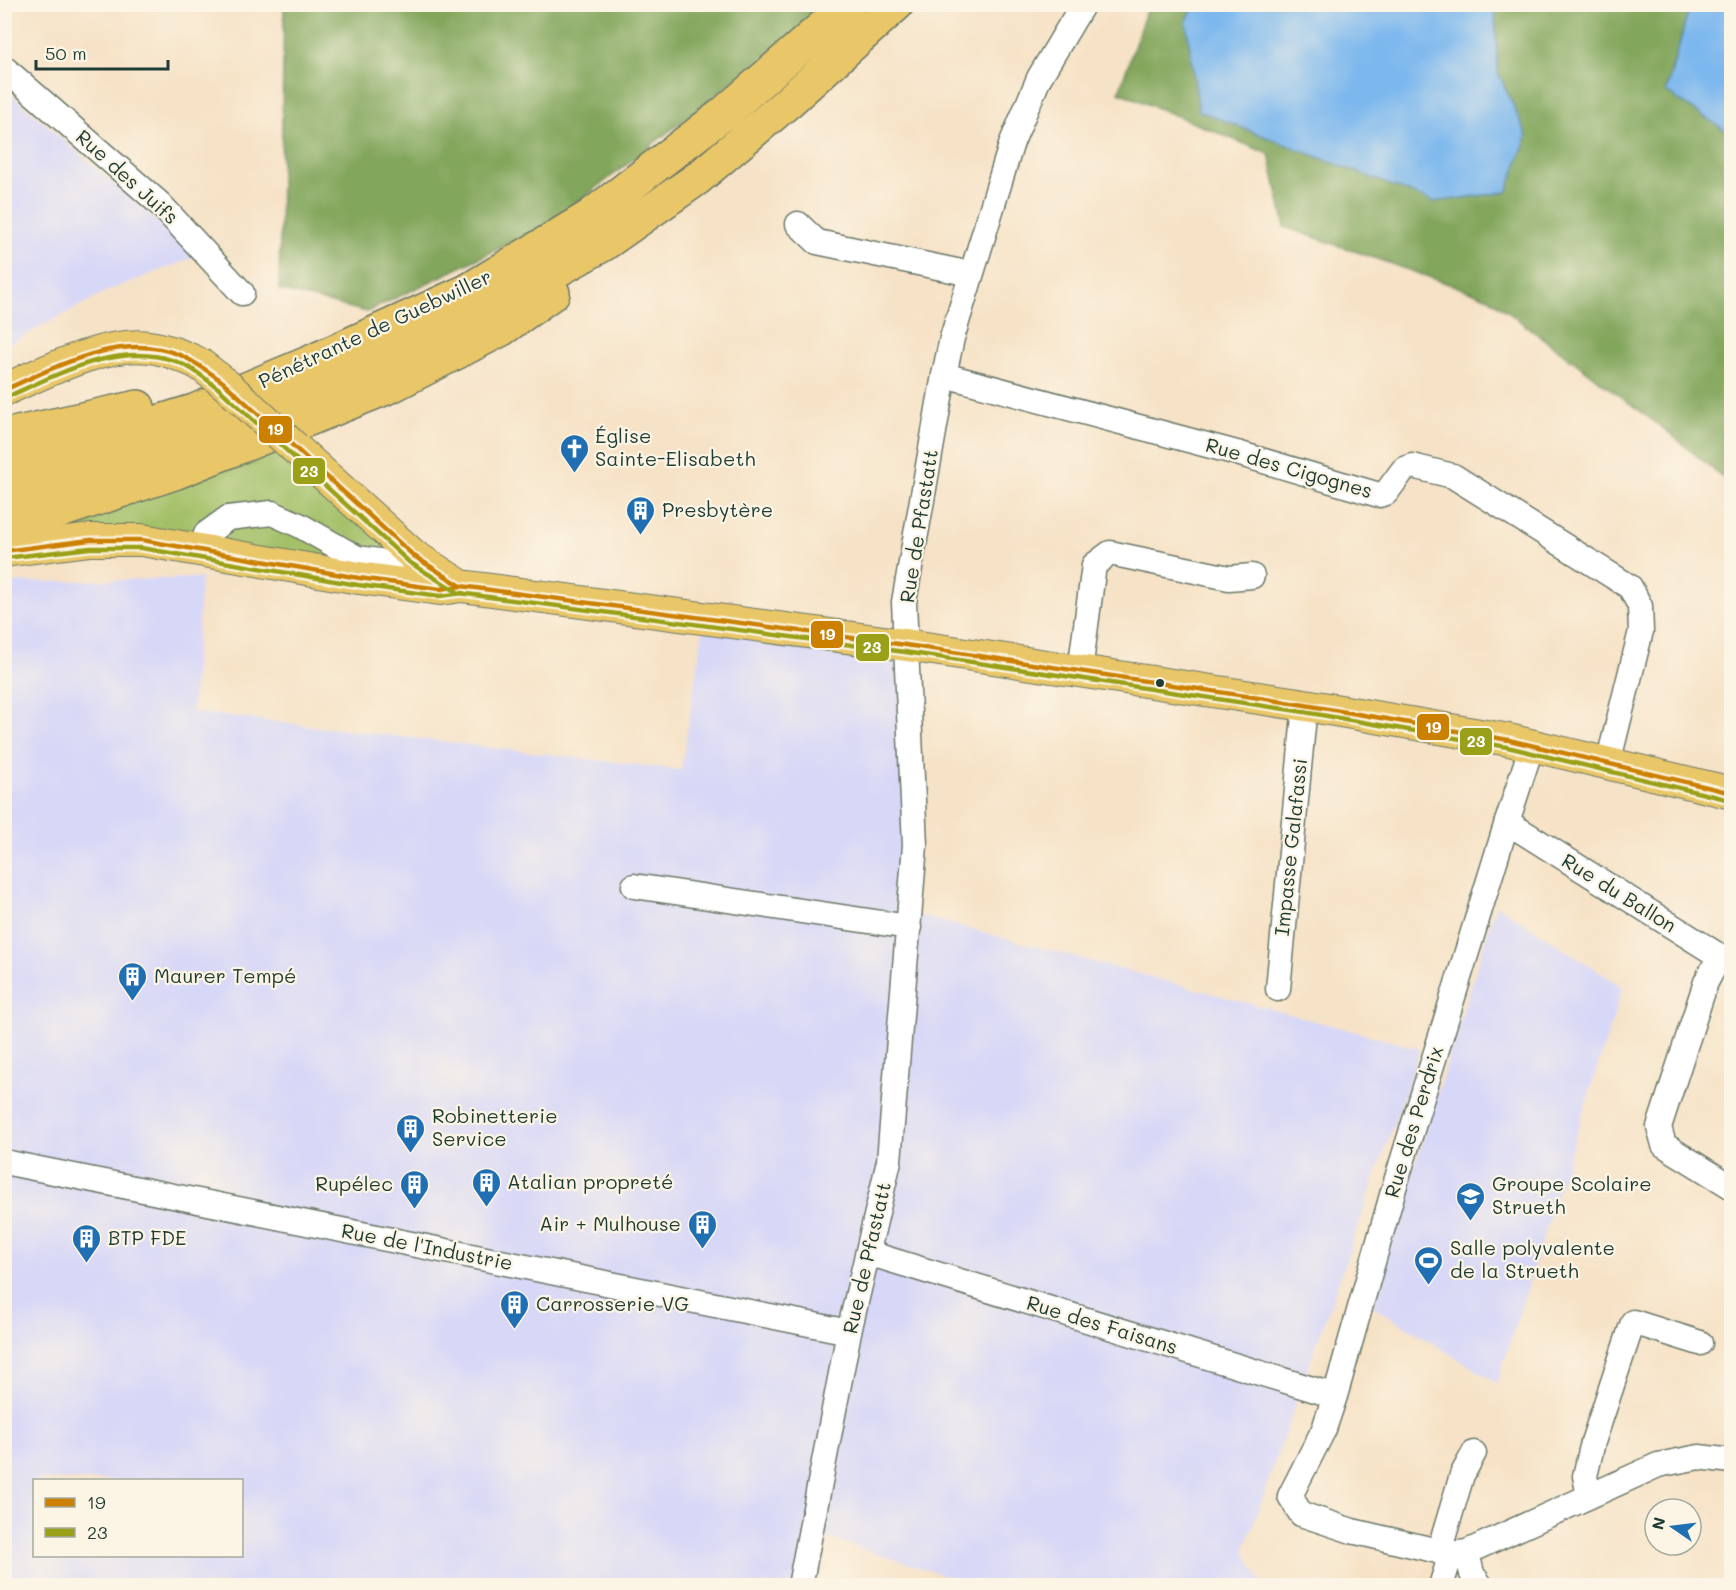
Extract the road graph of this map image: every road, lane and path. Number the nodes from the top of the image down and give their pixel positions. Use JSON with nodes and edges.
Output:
{"nodes":[{"id":1,"x":849,"y":4,"type":"edge"},
{"id":2,"x":897,"y":4,"type":"edge"},
{"id":3,"x":1083,"y":4,"type":"edge"},
{"id":4,"x":4,"y":68,"type":"edge"},
{"id":5,"x":798,"y":224,"type":"dead end"},
{"id":6,"x":604,"y":244,"type":"junction"},
{"id":7,"x":971,"y":274,"type":"junction"},
{"id":8,"x":242,"y":293,"type":"dead end"},
{"id":9,"x":944,"y":375,"type":"junction"},
{"id":10,"x":249,"y":388,"type":"junction"},
{"id":11,"x":4,"y":390,"type":"edge"},
{"id":12,"x":4,"y":436,"type":"edge"},
{"id":13,"x":4,"y":471,"type":"edge"},
{"id":14,"x":4,"y":502,"type":"edge"},
{"id":15,"x":4,"y":530,"type":"edge"},
{"id":16,"x":201,"y":550,"type":"junction"},
{"id":17,"x":4,"y":551,"type":"edge"},
{"id":18,"x":414,"y":556,"type":"junction"},
{"id":19,"x":1252,"y":576,"type":"dead end"},
{"id":20,"x":461,"y":586,"type":"junction"},
{"id":21,"x":906,"y":645,"type":"junction"},
{"id":22,"x":1080,"y":671,"type":"junction"},
{"id":23,"x":1305,"y":705,"type":"junction"},
{"id":24,"x":1532,"y":746,"type":"junction"},
{"id":25,"x":1608,"y":763,"type":"junction"},
{"id":26,"x":1731,"y":794,"type":"edge"},
{"id":27,"x":1507,"y":822,"type":"junction"},
{"id":28,"x":634,"y":886,"type":"dead end"},
{"id":29,"x":909,"y":927,"type":"junction"},
{"id":30,"x":1726,"y":960,"type":"edge"},
{"id":31,"x":1278,"y":989,"type":"dead end"},
{"id":32,"x":4,"y":1162,"type":"edge"},
{"id":33,"x":1731,"y":1187,"type":"edge"},
{"id":34,"x":868,"y":1253,"type":"junction"},
{"id":35,"x":849,"y":1332,"type":"junction"},
{"id":36,"x":1700,"y":1343,"type":"dead end"},
{"id":37,"x":1335,"y":1396,"type":"junction"},
{"id":38,"x":1474,"y":1453,"type":"dead end"},
{"id":39,"x":1731,"y":1461,"type":"edge"},
{"id":40,"x":1589,"y":1496,"type":"junction"},
{"id":41,"x":1452,"y":1553,"type":"junction"},
{"id":42,"x":800,"y":1586,"type":"edge"},
{"id":43,"x":1441,"y":1586,"type":"edge"},
{"id":44,"x":1481,"y":1586,"type":"edge"}],
"edges":[{"from":1,"to":10,"type":"highway","name":"Pénétrante de Guebwiller"},
{"from":2,"to":6,"type":"highway"},
{"from":3,"to":7,"type":"street","name":"Rue de Pfastatt"},
{"from":4,"to":8,"type":"street","name":"Rue des Juifs"},
{"from":5,"to":7,"type":"street"},
{"from":6,"to":14,"type":"highway"},
{"from":6,"to":15,"type":"highway"},
{"from":7,"to":9,"type":"street","name":"Rue de Pfastatt"},
{"from":9,"to":21,"type":"street","name":"Rue de Pfastatt"},
{"from":9,"to":25,"type":"street","name":"Rue des Cigognes"},
{"from":10,"to":12,"type":"highway"},
{"from":10,"to":13,"type":"highway","name":"Pénétrante de Guebwiller"},
{"from":11,"to":18,"type":"main road","bridge":true},
{"from":16,"to":17,"type":"main road"},
{"from":16,"to":18,"type":"street"},
{"from":16,"to":20,"type":"main road"},
{"from":18,"to":20,"type":"main road"},
{"from":19,"to":22,"type":"street"},
{"from":20,"to":21,"type":"main road"},
{"from":21,"to":22,"type":"main road"},
{"from":21,"to":29,"type":"street","name":"Rue de Pfastatt"},
{"from":22,"to":23,"type":"main road"},
{"from":23,"to":24,"type":"main road"},
{"from":23,"to":31,"type":"street","name":"Impasse Galafassi"},
{"from":24,"to":25,"type":"main road"},
{"from":24,"to":27,"type":"street","name":"Rue des Perdrix"},
{"from":25,"to":26,"type":"main road"},
{"from":27,"to":30,"type":"street","name":"Rue du Ballon"},
{"from":27,"to":37,"type":"street","name":"Rue des Perdrix"},
{"from":28,"to":29,"type":"street"},
{"from":29,"to":34,"type":"street","name":"Rue de Pfastatt"},
{"from":30,"to":33,"type":"street"},
{"from":32,"to":35,"type":"street","name":"Rue de l'Industrie"},
{"from":34,"to":35,"type":"street","name":"Rue de Pfastatt"},
{"from":34,"to":37,"type":"street","name":"Rue des Faisans"},
{"from":35,"to":42,"type":"street","name":"Rue de Pfastatt"},
{"from":36,"to":40,"type":"street"},
{"from":37,"to":41,"type":"street","name":"Rue des Perdrix"},
{"from":38,"to":41,"type":"street"},
{"from":39,"to":40,"type":"street"},
{"from":40,"to":41,"type":"street"},
{"from":41,"to":43,"type":"street"},
{"from":41,"to":44,"type":"street"}]}
